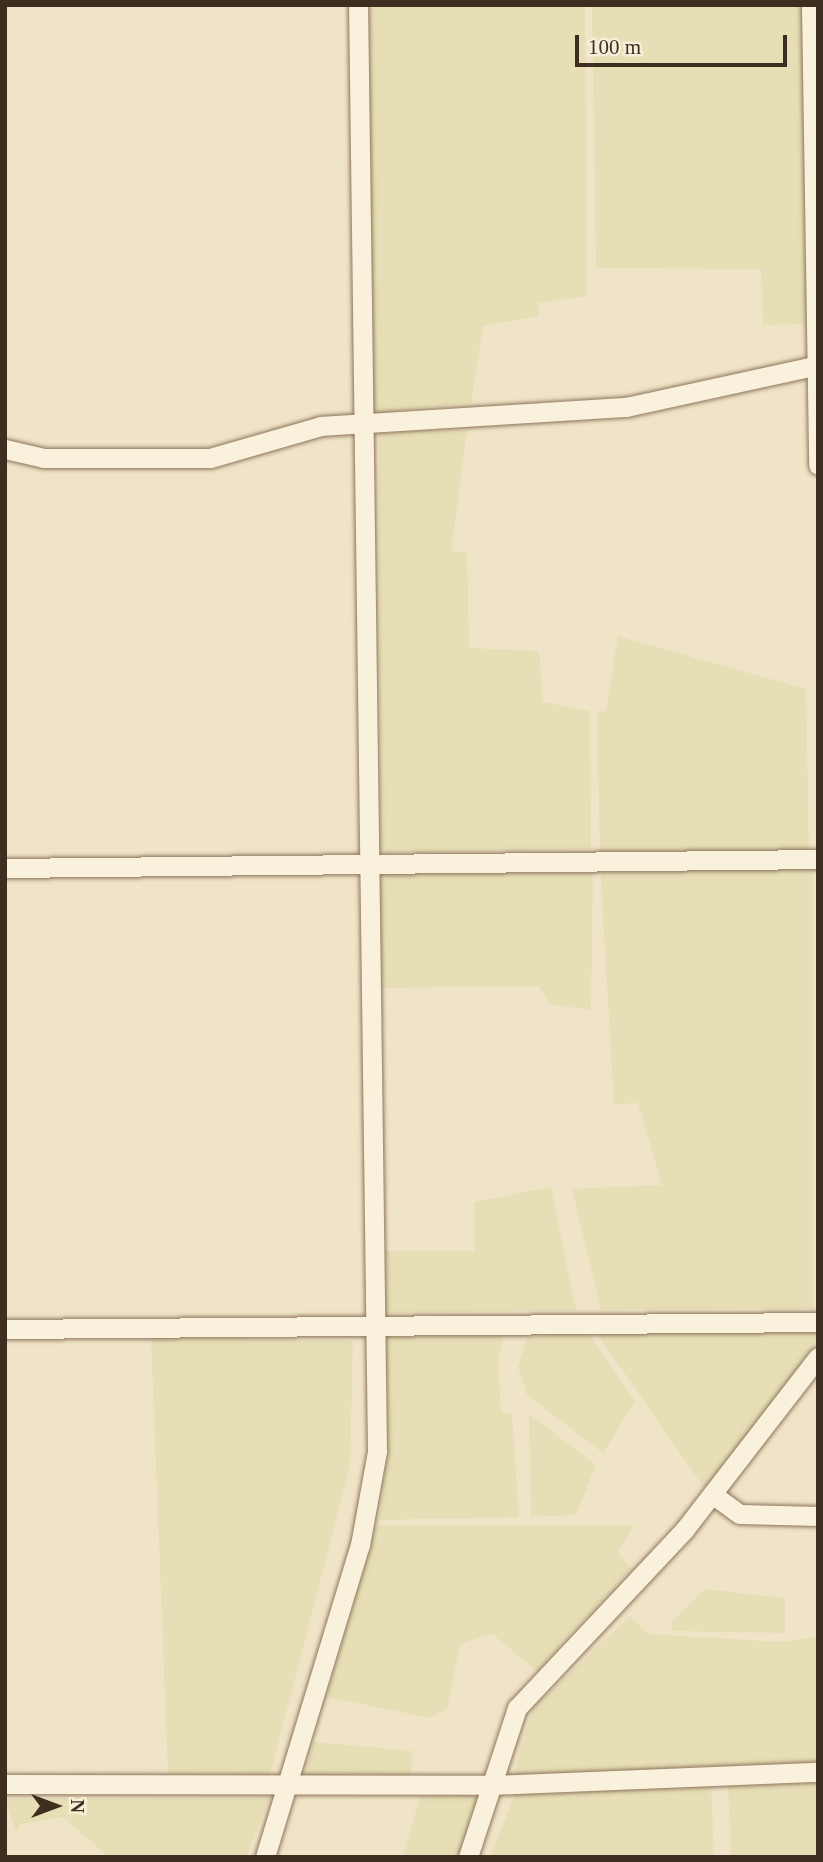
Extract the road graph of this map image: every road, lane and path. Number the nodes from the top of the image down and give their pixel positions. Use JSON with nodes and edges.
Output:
{"nodes":[{"id":1,"x":358,"y":5,"type":"edge"},
{"id":2,"x":811,"y":5,"type":"edge"},
{"id":3,"x":817,"y":365,"type":"edge"},
{"id":4,"x":366,"y":422,"type":"junction"},
{"id":5,"x":5,"y":449,"type":"edge"},
{"id":6,"x":818,"y":465,"type":"edge"},
{"id":7,"x":818,"y":858,"type":"edge"},
{"id":8,"x":371,"y":864,"type":"junction"},
{"id":9,"x":818,"y":866,"type":"edge"},
{"id":10,"x":5,"y":868,"type":"edge"},
{"id":11,"x":818,"y":1322,"type":"edge"},
{"id":12,"x":377,"y":1324,"type":"junction"},
{"id":13,"x":5,"y":1329,"type":"edge"},
{"id":14,"x":818,"y":1357,"type":"edge"},
{"id":15,"x":712,"y":1494,"type":"junction"},
{"id":16,"x":818,"y":1516,"type":"edge"},
{"id":17,"x":818,"y":1772,"type":"edge"},
{"id":18,"x":288,"y":1782,"type":"junction"},
{"id":19,"x":5,"y":1784,"type":"edge"},
{"id":20,"x":490,"y":1785,"type":"junction"},
{"id":21,"x":265,"y":1857,"type":"edge"},
{"id":22,"x":468,"y":1857,"type":"edge"}],
"edges":[{"from":1,"to":4,"type":"street"},
{"from":2,"to":3,"type":"street"},
{"from":3,"to":4,"type":"street"},
{"from":3,"to":6,"type":"street"},
{"from":4,"to":5,"type":"street"},
{"from":4,"to":8,"type":"street"},
{"from":7,"to":8,"type":"street"},
{"from":7,"to":9,"type":"street"},
{"from":8,"to":10,"type":"street"},
{"from":8,"to":12,"type":"street"},
{"from":11,"to":12,"type":"street"},
{"from":12,"to":13,"type":"street"},
{"from":12,"to":18,"type":"street"},
{"from":14,"to":15,"type":"street"},
{"from":15,"to":16,"type":"street"},
{"from":15,"to":20,"type":"street"},
{"from":17,"to":20,"type":"street"},
{"from":18,"to":19,"type":"street"},
{"from":18,"to":20,"type":"street"},
{"from":18,"to":21,"type":"street"},
{"from":20,"to":22,"type":"street"}]}
